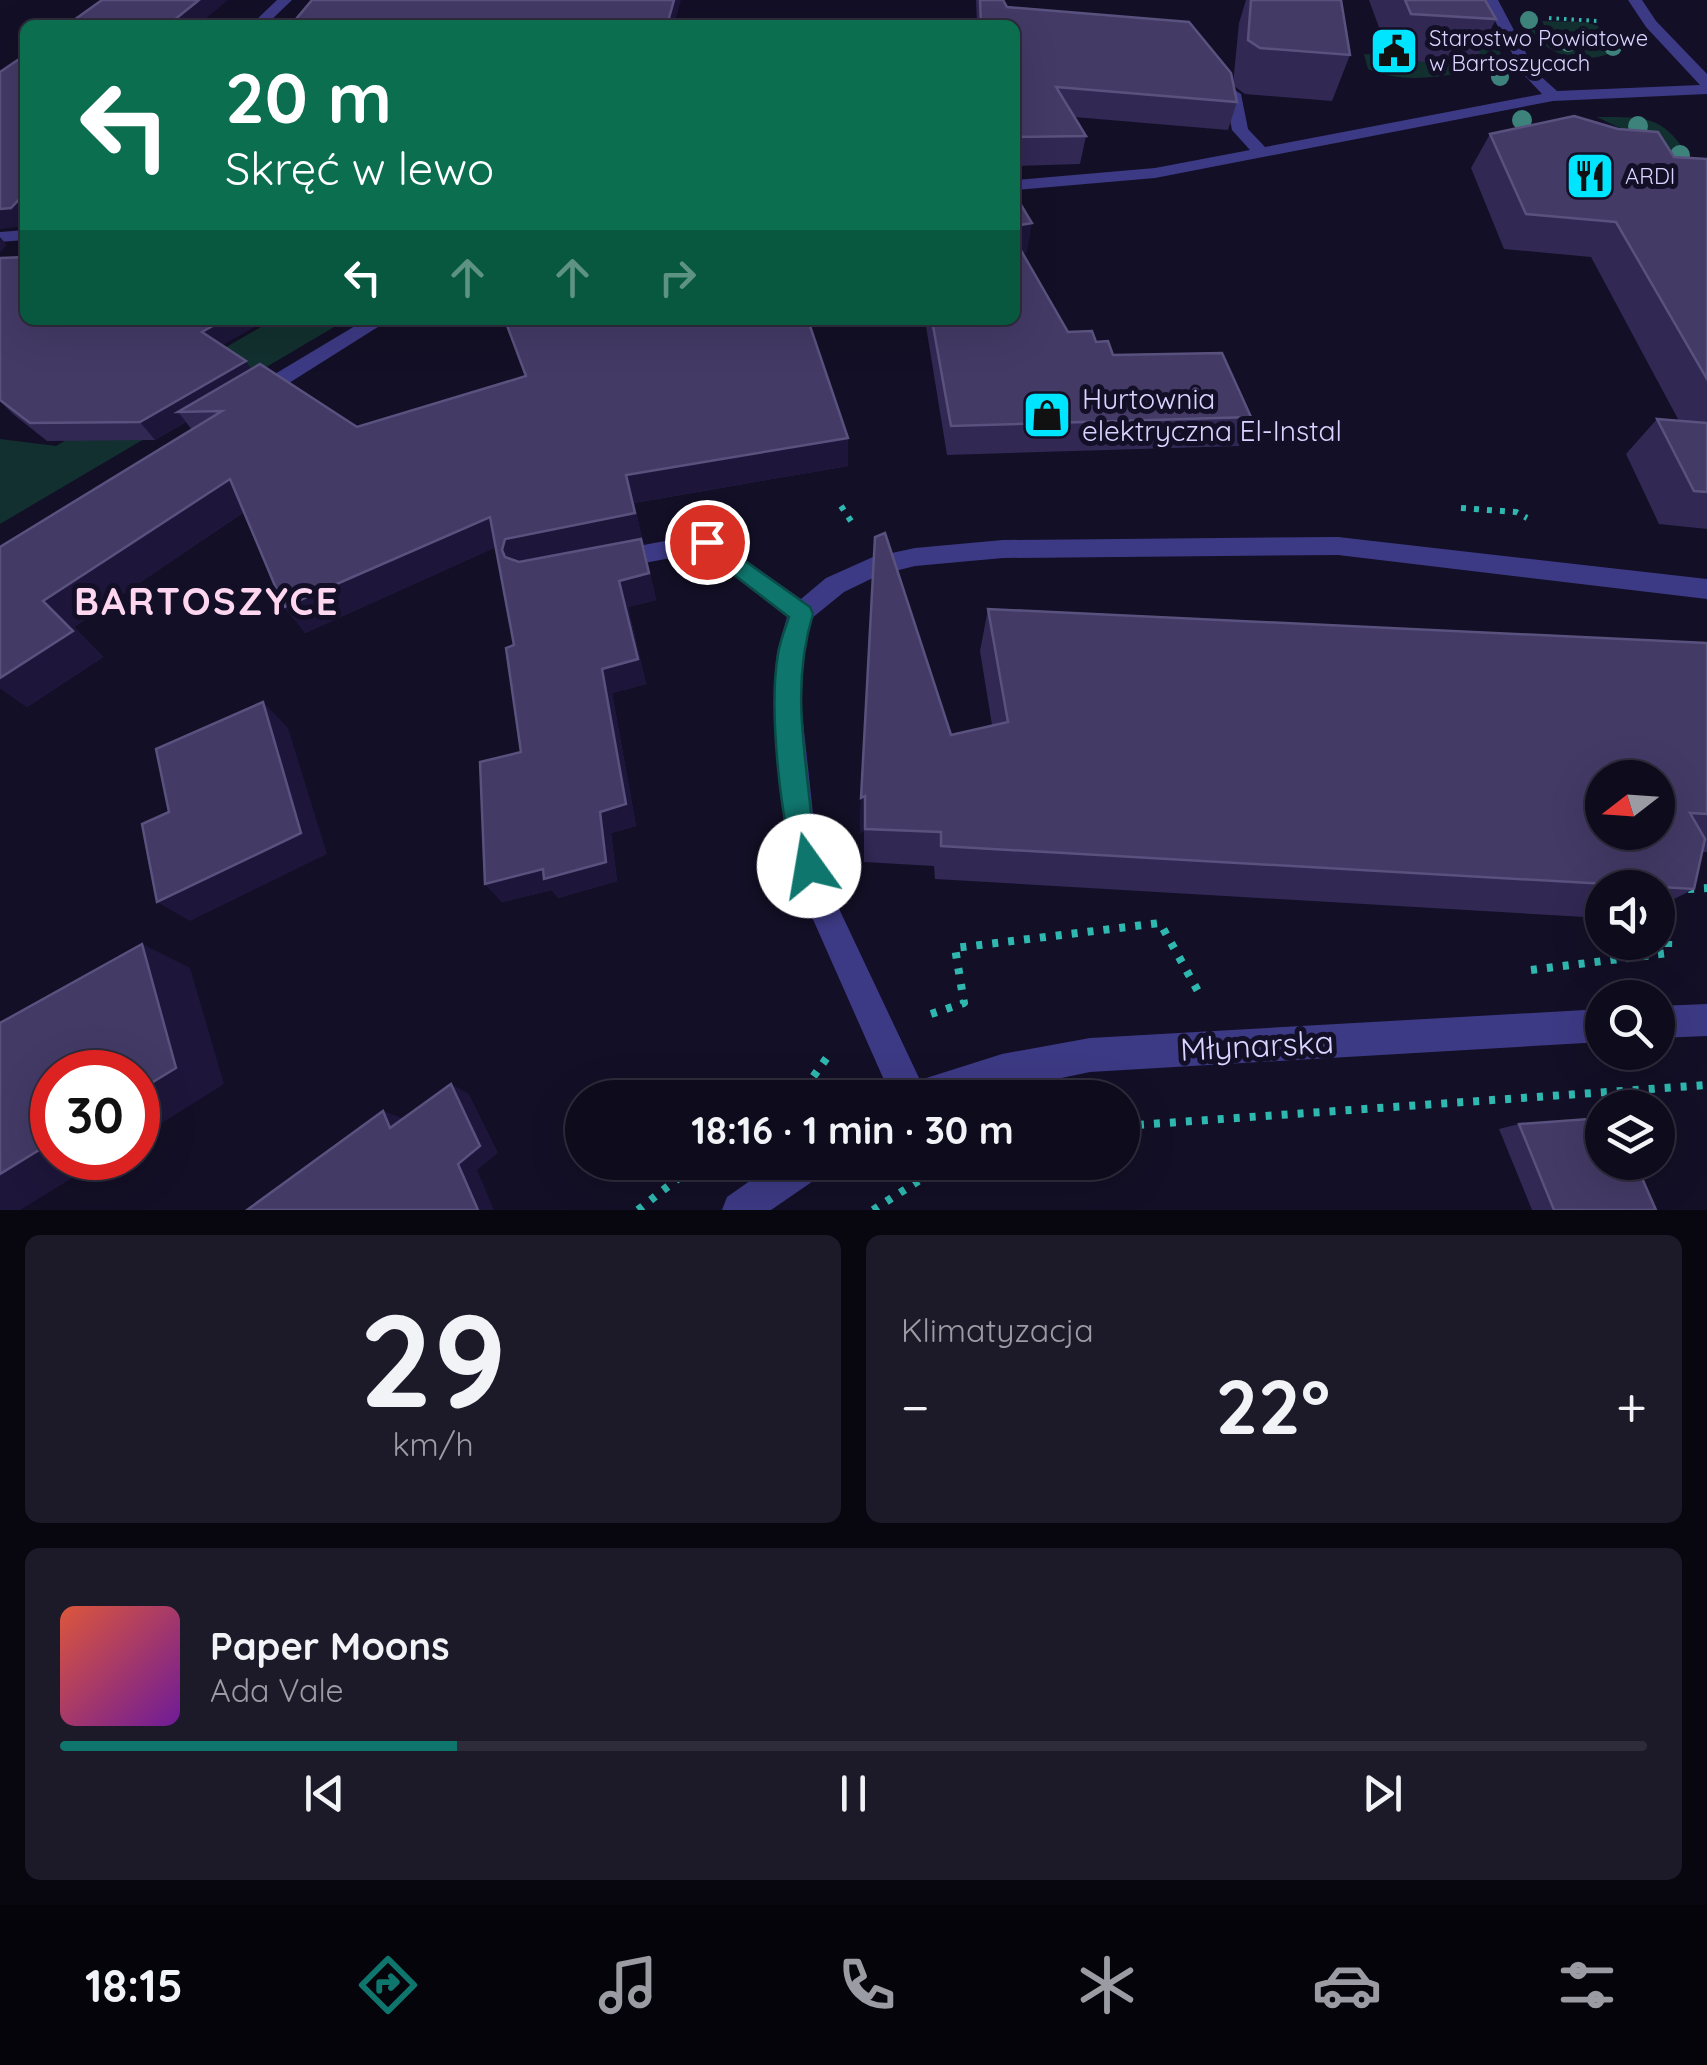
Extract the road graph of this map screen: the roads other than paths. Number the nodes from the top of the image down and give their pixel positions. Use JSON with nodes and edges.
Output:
{"nodes":[{"id":1,"x":285,"y":0,"type":"edge"},
{"id":2,"x":1635,"y":0,"type":"edge"},
{"id":3,"x":1493,"y":4,"type":"edge"},
{"id":4,"x":263,"y":20,"type":"edge"},
{"id":5,"x":1683,"y":59,"type":"junction"},
{"id":6,"x":1707,"y":59,"type":"edge"},
{"id":7,"x":1707,"y":86,"type":"edge"},
{"id":8,"x":1233,"y":94,"type":"edge"},
{"id":9,"x":1553,"y":96,"type":"junction"},
{"id":10,"x":1261,"y":152,"type":"junction"},
{"id":11,"x":1020,"y":185,"type":"edge"},
{"id":12,"x":370,"y":325,"type":"edge"},
{"id":13,"x":230,"y":410,"type":"edge"},
{"id":14,"x":589,"y":564,"type":"edge"},
{"id":15,"x":1707,"y":589,"type":"edge"},
{"id":16,"x":802,"y":614,"type":"junction"},
{"id":17,"x":1707,"y":1020,"type":"edge"},
{"id":18,"x":1675,"y":1021,"type":"edge"},
{"id":19,"x":1585,"y":1027,"type":"edge"},
{"id":20,"x":902,"y":1080,"type":"edge"},
{"id":21,"x":960,"y":1080,"type":"edge"},
{"id":22,"x":782,"y":1180,"type":"edge"},
{"id":23,"x":740,"y":1210,"type":"edge"}],
"edges":[{"from":1,"to":4,"type":"street"},
{"from":2,"to":5,"type":"street"},
{"from":3,"to":9,"type":"street"},
{"from":5,"to":6,"type":"street"},
{"from":5,"to":7,"type":"street"},
{"from":7,"to":9,"type":"street"},
{"from":8,"to":10,"type":"street"},
{"from":9,"to":10,"type":"street"},
{"from":10,"to":11,"type":"street"},
{"from":12,"to":13,"type":"street"},
{"from":14,"to":16,"type":"street"},
{"from":15,"to":16,"type":"street"},
{"from":16,"to":20,"type":"street"},
{"from":17,"to":18,"type":"street"},
{"from":19,"to":21,"type":"street","name":"Młynarska"},
{"from":22,"to":23,"type":"street"}]}
